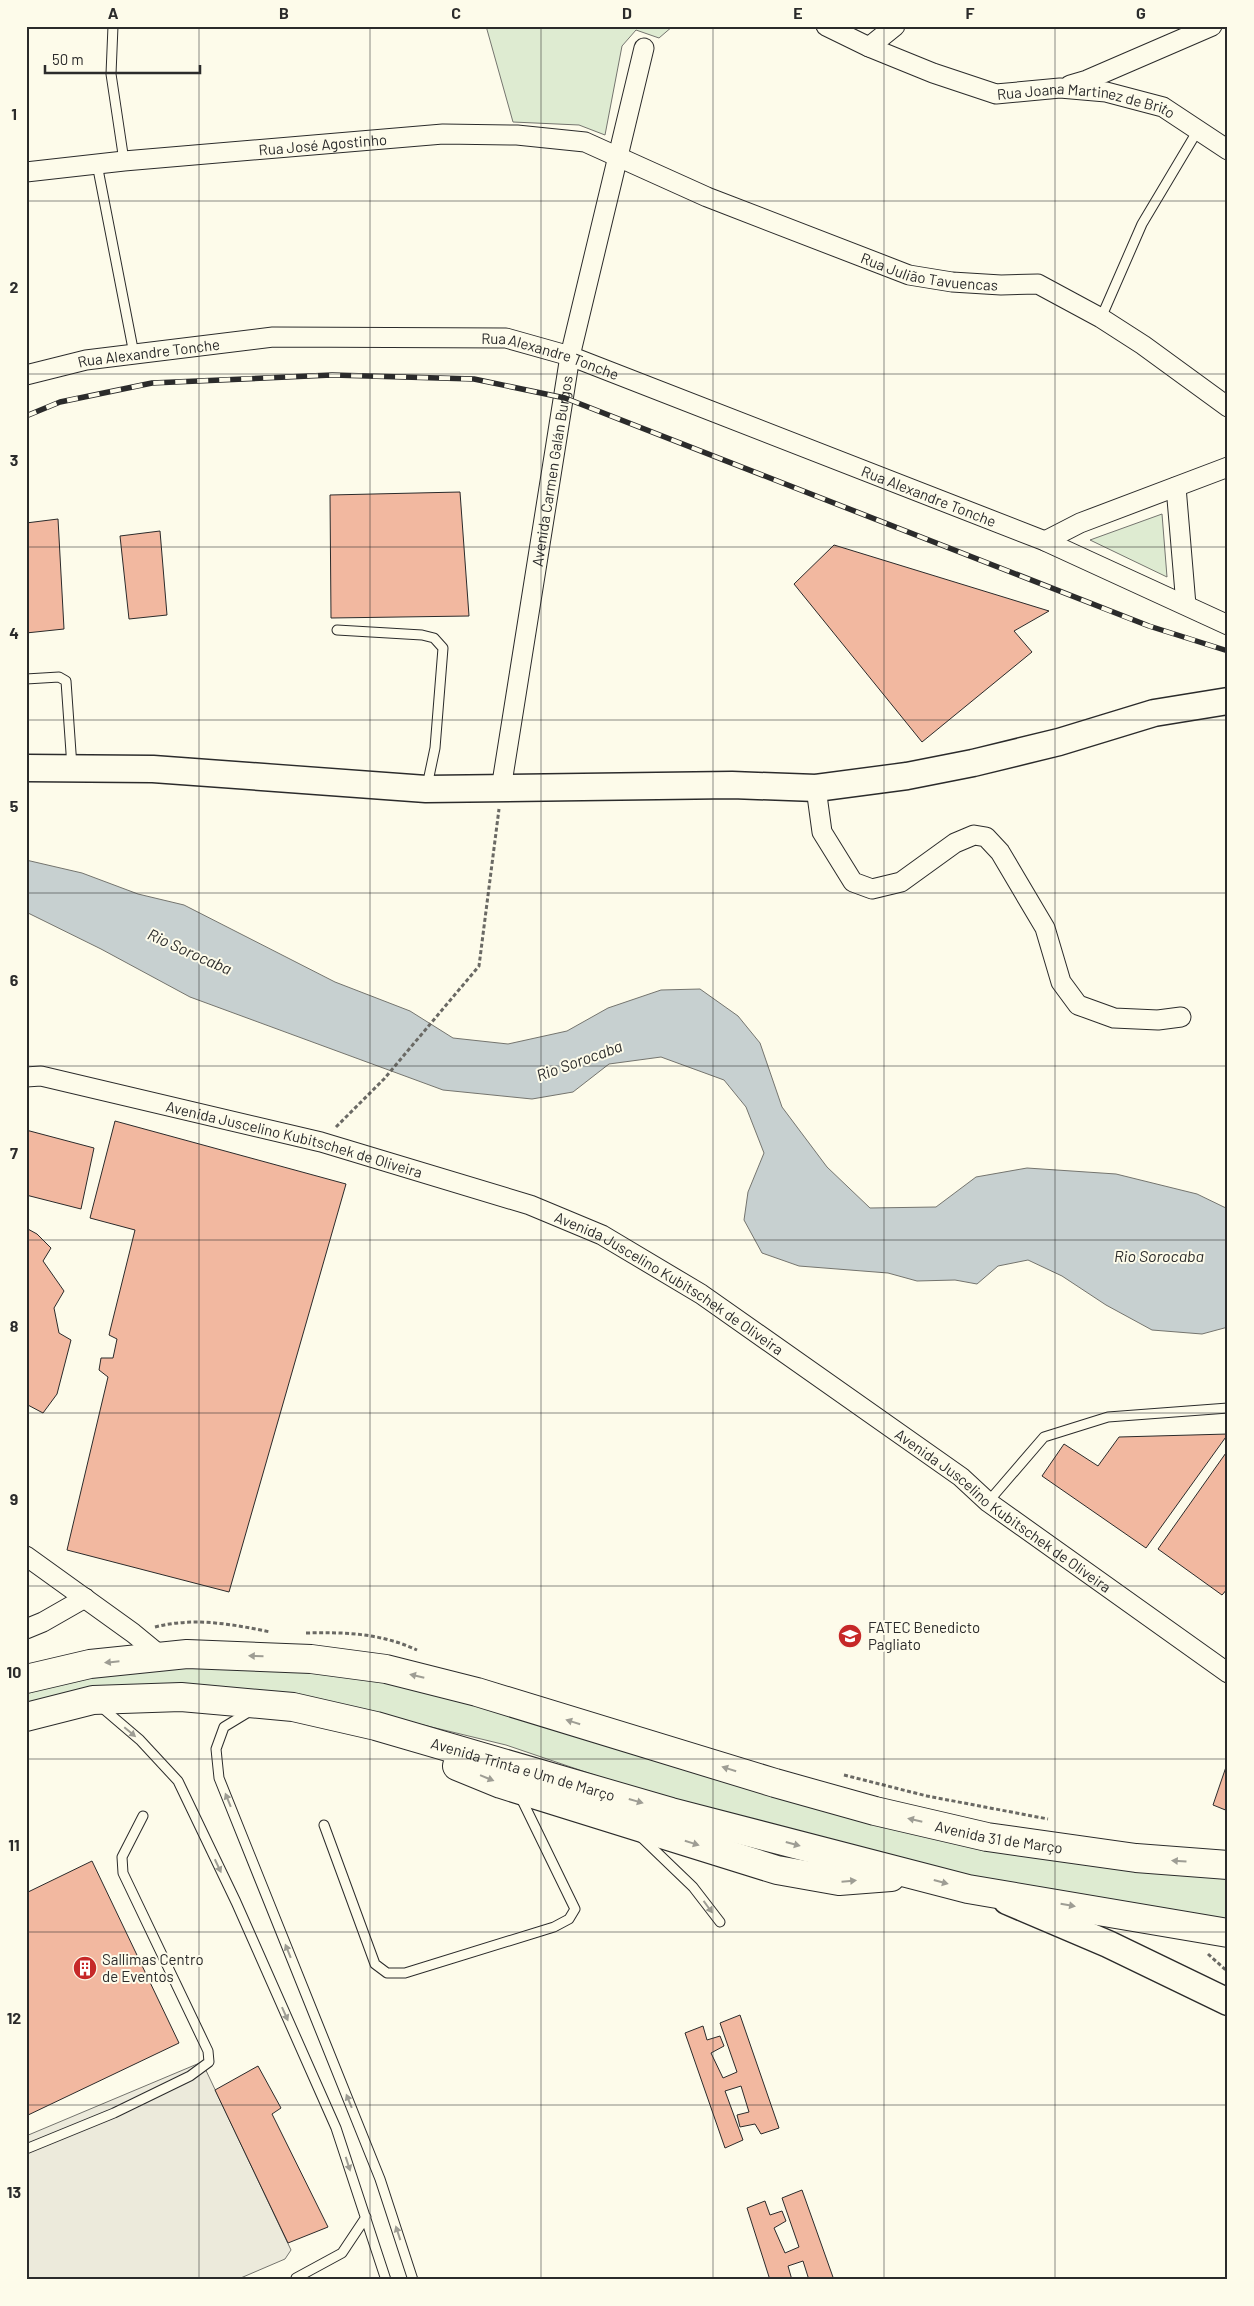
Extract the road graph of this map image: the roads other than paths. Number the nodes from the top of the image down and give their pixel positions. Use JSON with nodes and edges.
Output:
{"nodes":[{"id":1,"x":113,"y":26,"type":"edge"},
{"id":2,"x":826,"y":26,"type":"edge"},
{"id":3,"x":895,"y":26,"type":"edge"},
{"id":4,"x":1212,"y":26,"type":"edge"},
{"id":5,"x":869,"y":47,"type":"junction"},
{"id":6,"x":644,"y":48,"type":"dead end"},
{"id":7,"x":1060,"y":88,"type":"junction"},
{"id":8,"x":1198,"y":130,"type":"junction"},
{"id":9,"x":1228,"y":150,"type":"edge"},
{"id":10,"x":616,"y":155,"type":"junction"},
{"id":11,"x":124,"y":161,"type":"junction"},
{"id":12,"x":97,"y":164,"type":"junction"},
{"id":13,"x":26,"y":172,"type":"edge"},
{"id":14,"x":1101,"y":318,"type":"junction"},
{"id":15,"x":134,"y":354,"type":"junction"},
{"id":16,"x":570,"y":356,"type":"junction"},
{"id":17,"x":26,"y":375,"type":"edge"},
{"id":18,"x":1228,"y":407,"type":"edge"},
{"id":19,"x":1228,"y":467,"type":"edge"},
{"id":20,"x":1176,"y":486,"type":"junction"},
{"id":21,"x":1045,"y":541,"type":"junction"},
{"id":22,"x":1186,"y":605,"type":"junction"},
{"id":23,"x":1228,"y":625,"type":"edge"},
{"id":24,"x":337,"y":630,"type":"dead end"},
{"id":25,"x":26,"y":679,"type":"edge"},
{"id":26,"x":1228,"y":701,"type":"edge"},
{"id":27,"x":26,"y":768,"type":"edge"},
{"id":28,"x":72,"y":770,"type":"junction"},
{"id":29,"x":816,"y":788,"type":"junction"},
{"id":30,"x":426,"y":789,"type":"junction"},
{"id":31,"x":501,"y":789,"type":"junction"},
{"id":32,"x":1181,"y":1017,"type":"dead end"},
{"id":33,"x":26,"y":1077,"type":"edge"},
{"id":34,"x":1228,"y":1408,"type":"edge"},
{"id":35,"x":988,"y":1502,"type":"junction"},
{"id":36,"x":26,"y":1556,"type":"edge"},
{"id":37,"x":84,"y":1598,"type":"junction"},
{"id":38,"x":26,"y":1629,"type":"edge"},
{"id":39,"x":161,"y":1656,"type":"junction"},
{"id":40,"x":1228,"y":1673,"type":"edge"},
{"id":41,"x":26,"y":1679,"type":"edge"},
{"id":42,"x":93,"y":1700,"type":"junction"},
{"id":43,"x":261,"y":1705,"type":"junction"},
{"id":44,"x":293,"y":1707,"type":"junction"},
{"id":45,"x":26,"y":1717,"type":"edge"},
{"id":46,"x":517,"y":1789,"type":"junction"},
{"id":47,"x":143,"y":1816,"type":"dead end"},
{"id":48,"x":625,"y":1822,"type":"junction"},
{"id":49,"x":324,"y":1825,"type":"dead end"},
{"id":50,"x":1228,"y":1865,"type":"edge"},
{"id":51,"x":912,"y":1875,"type":"junction"},
{"id":52,"x":983,"y":1892,"type":"junction"},
{"id":53,"x":720,"y":1922,"type":"dead end"},
{"id":54,"x":1228,"y":1933,"type":"edge"},
{"id":55,"x":1228,"y":2002,"type":"edge"},
{"id":56,"x":26,"y":2148,"type":"edge"},
{"id":57,"x":366,"y":2217,"type":"junction"},
{"id":58,"x":296,"y":2278,"type":"dead end"},
{"id":59,"x":386,"y":2280,"type":"edge"},
{"id":60,"x":413,"y":2280,"type":"edge"}],
"edges":[{"from":1,"to":11,"type":"lane"},
{"from":2,"to":5,"type":"street","name":"Rua Joana Martinez de Brito"},
{"from":3,"to":5,"type":"street"},
{"from":4,"to":7,"type":"street"},
{"from":5,"to":7,"type":"street","name":"Rua Joana Martinez de Brito"},
{"from":6,"to":10,"type":"street","name":"Avenida Carmen Galán Burgos"},
{"from":7,"to":8,"type":"street","name":"Rua Joana Martinez de Brito"},
{"from":8,"to":9,"type":"street","name":"Rua Joana Martinez de Brito"},
{"from":8,"to":14,"type":"lane"},
{"from":10,"to":11,"type":"street","name":"Rua José Agostinho"},
{"from":10,"to":14,"type":"street","name":"Rua Julião Tavuencas"},
{"from":10,"to":16,"type":"street","name":"Avenida Carmen Galán Burgos"},
{"from":11,"to":12,"type":"street","name":"Rua José Agostinho"},
{"from":12,"to":13,"type":"street","name":"Rua José Agostinho"},
{"from":12,"to":15,"type":"lane"},
{"from":14,"to":18,"type":"street","name":"Rua Julião Tavuencas"},
{"from":15,"to":16,"type":"street","name":"Rua Alexandre Tonche"},
{"from":15,"to":17,"type":"street","name":"Rua Alexandre Tonche"},
{"from":16,"to":21,"type":"street","name":"Rua Alexandre Tonche"},
{"from":16,"to":31,"type":"street","name":"Avenida Carmen Galán Burgos"},
{"from":19,"to":20,"type":"street"},
{"from":20,"to":21,"type":"street"},
{"from":20,"to":22,"type":"street"},
{"from":21,"to":22,"type":"street","name":"Rua Alexandre Tonche"},
{"from":22,"to":23,"type":"street","name":"Rua Alexandre Tonche"},
{"from":24,"to":30,"type":"lane"},
{"from":25,"to":28,"type":"lane"},
{"from":26,"to":29,"type":"main road"},
{"from":27,"to":28,"type":"main road"},
{"from":28,"to":30,"type":"main road"},
{"from":29,"to":31,"type":"main road"},
{"from":29,"to":32,"type":"street"},
{"from":30,"to":31,"type":"main road"},
{"from":33,"to":35,"type":"street","name":"Avenida Juscelino Kubitschek de Oliveira"},
{"from":34,"to":35,"type":"lane"},
{"from":35,"to":40,"type":"street","name":"Avenida Juscelino Kubitschek de Oliveira"},
{"from":36,"to":37,"type":"street"},
{"from":37,"to":38,"type":"street"},
{"from":37,"to":39,"type":"street"},
{"from":39,"to":41,"type":"highway","one_way":true},
{"from":50,"to":39,"type":"highway","name":"Avenida 31 de Março","one_way":true},
{"from":42,"to":43,"type":"highway","name":"Avenida Trinta e Um de Março"},
{"from":42,"to":45,"type":"highway","name":"Avenida Trinta e Um de Março"},
{"from":42,"to":57,"type":"lane","one_way":true},
{"from":43,"to":44,"type":"highway","name":"Avenida Trinta e Um de Março"},
{"from":60,"to":43,"type":"lane","one_way":true},
{"from":44,"to":46,"type":"highway","one_way":true},
{"from":44,"to":51,"type":"highway","name":"Avenida Trinta e Um de Março","one_way":true},
{"from":46,"to":48,"type":"highway"},
{"from":46,"to":49,"type":"lane"},
{"from":47,"to":56,"type":"lane"},
{"from":48,"to":51,"type":"highway","one_way":true},
{"from":48,"to":53,"type":"lane","one_way":true},
{"from":51,"to":52,"type":"highway","one_way":true},
{"from":52,"to":54,"type":"highway","one_way":true},
{"from":52,"to":55,"type":"main road"},
{"from":57,"to":58,"type":"lane"},
{"from":57,"to":59,"type":"lane"}]}
